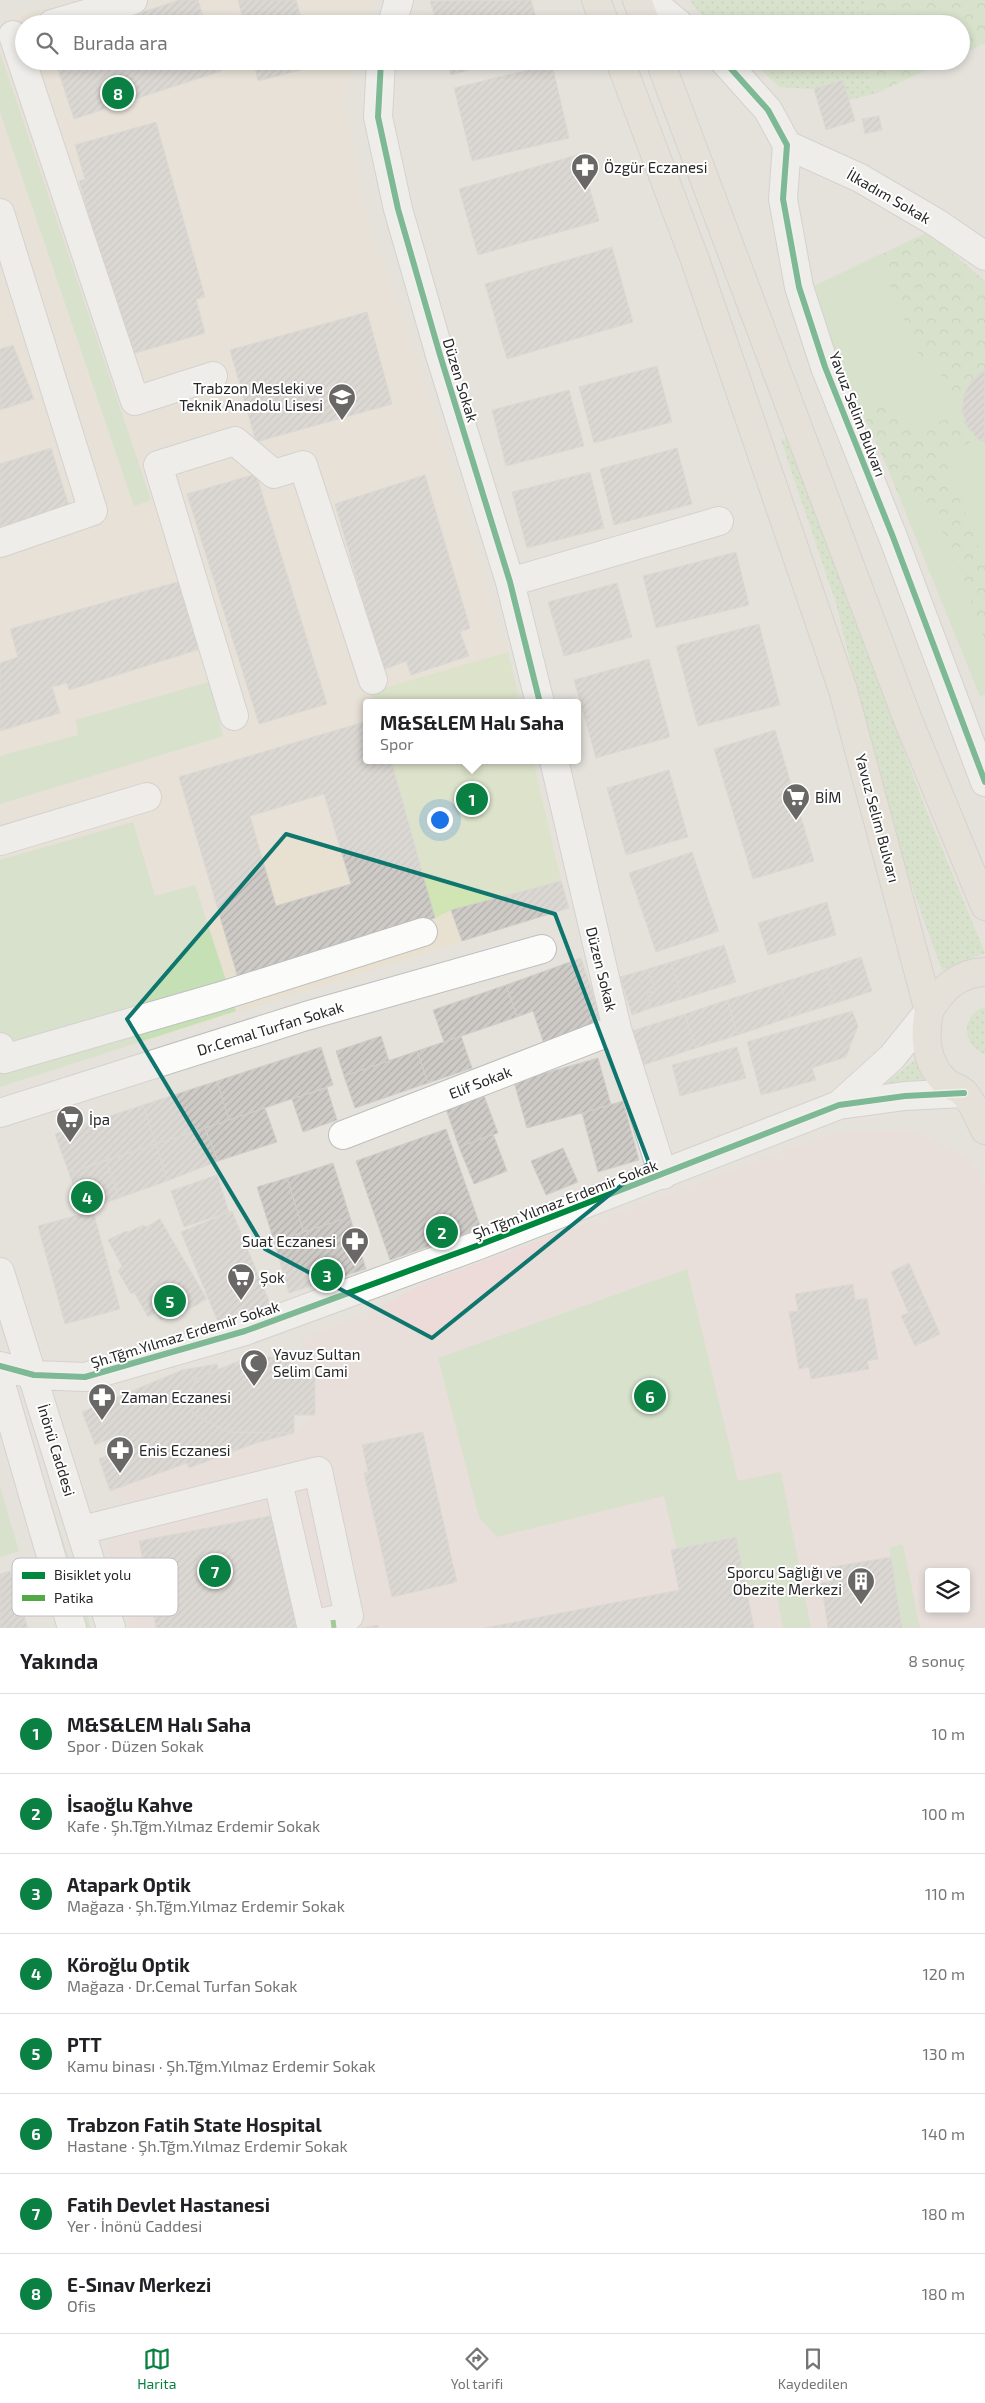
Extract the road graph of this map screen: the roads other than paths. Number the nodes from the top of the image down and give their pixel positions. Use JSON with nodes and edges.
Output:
{"nodes":[{"id":1,"x":133,"y":0,"type":"edge"},
{"id":2,"x":399,"y":0,"type":"edge"},
{"id":3,"x":596,"y":0,"type":"edge"},
{"id":4,"x":637,"y":0,"type":"edge"},
{"id":5,"x":650,"y":0,"type":"edge"},
{"id":6,"x":82,"y":15,"type":"edge"},
{"id":7,"x":395,"y":15,"type":"edge"},
{"id":8,"x":602,"y":15,"type":"edge"},
{"id":9,"x":643,"y":15,"type":"edge"},
{"id":10,"x":668,"y":15,"type":"edge"},
{"id":11,"x":23,"y":70,"type":"edge"},
{"id":12,"x":381,"y":70,"type":"edge"},
{"id":13,"x":623,"y":70,"type":"edge"},
{"id":14,"x":663,"y":70,"type":"edge"},
{"id":15,"x":732,"y":70,"type":"edge"},
{"id":16,"x":787,"y":144,"type":"junction"},
{"id":17,"x":0,"y":213,"type":"edge"},
{"id":18,"x":985,"y":256,"type":"edge"},
{"id":19,"x":213,"y":376,"type":"dead end"},
{"id":20,"x":719,"y":521,"type":"dead end"},
{"id":21,"x":0,"y":543,"type":"edge"},
{"id":22,"x":510,"y":582,"type":"junction"},
{"id":23,"x":373,"y":680,"type":"dead end"},
{"id":24,"x":539,"y":699,"type":"edge"},
{"id":25,"x":234,"y":716,"type":"dead end"},
{"id":26,"x":555,"y":764,"type":"edge"},
{"id":27,"x":985,"y":782,"type":"edge"},
{"id":28,"x":147,"y":797,"type":"dead end"},
{"id":29,"x":0,"y":841,"type":"edge"},
{"id":30,"x":985,"y":906,"type":"edge"},
{"id":31,"x":423,"y":932,"type":"dead end"},
{"id":32,"x":542,"y":949,"type":"dead end"},
{"id":33,"x":985,"y":972,"type":"edge"},
{"id":34,"x":929,"y":1011,"type":"junction"},
{"id":35,"x":617,"y":1029,"type":"junction"},
{"id":36,"x":0,"y":1047,"type":"edge"},
{"id":37,"x":974,"y":1095,"type":"edge"},
{"id":38,"x":839,"y":1105,"type":"junction"},
{"id":39,"x":0,"y":1113,"type":"edge"},
{"id":40,"x":985,"y":1130,"type":"edge"},
{"id":41,"x":343,"y":1135,"type":"dead end"},
{"id":42,"x":663,"y":1175,"type":"junction"},
{"id":43,"x":0,"y":1272,"type":"edge"},
{"id":44,"x":0,"y":1366,"type":"edge"},
{"id":45,"x":34,"y":1375,"type":"junction"},
{"id":46,"x":0,"y":1381,"type":"edge"},
{"id":47,"x":278,"y":1482,"type":"junction"},
{"id":48,"x":82,"y":1530,"type":"junction"},
{"id":49,"x":52,"y":1558,"type":"edge"},
{"id":50,"x":90,"y":1558,"type":"edge"},
{"id":51,"x":107,"y":1616,"type":"edge"},
{"id":52,"x":334,"y":1624,"type":"edge"},
{"id":53,"x":111,"y":1628,"type":"edge"}],
"edges":[{"from":1,"to":6,"type":"street"},
{"from":2,"to":7,"type":"street"},
{"from":3,"to":8,"type":"main road"},
{"from":4,"to":9,"type":"main road"},
{"from":5,"to":10,"type":"street"},
{"from":11,"to":19,"type":"street"},
{"from":12,"to":22,"type":"street","name":"Düzen Sokak"},
{"from":13,"to":34,"type":"main road","name":"Yavuz Selim Bulvarı"},
{"from":14,"to":30,"type":"main road"},
{"from":15,"to":16,"type":"street"},
{"from":16,"to":18,"type":"street","name":"İlkadım Sokak"},
{"from":16,"to":27,"type":"street","name":"Yavuz Selim Bulvarı"},
{"from":17,"to":21,"type":"street"},
{"from":20,"to":22,"type":"street"},
{"from":22,"to":24,"type":"street","name":"Düzen Sokak"},
{"from":23,"to":25,"type":"street"},
{"from":26,"to":35,"type":"street","name":"Düzen Sokak"},
{"from":28,"to":29,"type":"street"},
{"from":31,"to":36,"type":"street"},
{"from":32,"to":39,"type":"street","name":"Dr.Cemal Turfan Sokak"},
{"from":33,"to":34,"type":"main road","name":"Yavuz Selim Bulvarı"},
{"from":34,"to":37,"type":"main road","name":"Yavuz Selim Bulvarı"},
{"from":34,"to":38,"type":"street","name":"Şh.Tğm.Yılmaz Erdemir Sokak"},
{"from":35,"to":41,"type":"street","name":"Elif Sokak"},
{"from":35,"to":42,"type":"street","name":"Düzen Sokak"},
{"from":37,"to":38,"type":"street","name":"Şh.Tğm.Yılmaz Erdemir Sokak"},
{"from":37,"to":40,"type":"main road","name":"Yavuz Selim Bulvarı"},
{"from":38,"to":42,"type":"street","name":"Şh.Tğm.Yılmaz Erdemir Sokak"},
{"from":42,"to":45,"type":"street","name":"Şh.Tğm.Yılmaz Erdemir Sokak"},
{"from":43,"to":45,"type":"street","name":"İnönü Caddesi"},
{"from":44,"to":45,"type":"street","name":"Şh.Tğm.Yılmaz Erdemir Sokak"},
{"from":45,"to":48,"type":"street","name":"İnönü Caddesi"},
{"from":46,"to":49,"type":"street"},
{"from":47,"to":48,"type":"street"},
{"from":47,"to":52,"type":"street"},
{"from":47,"to":52,"type":"street"},
{"from":48,"to":50,"type":"street","name":"İnönü Caddesi"},
{"from":51,"to":53,"type":"street","name":"İnönü Caddesi"}]}
